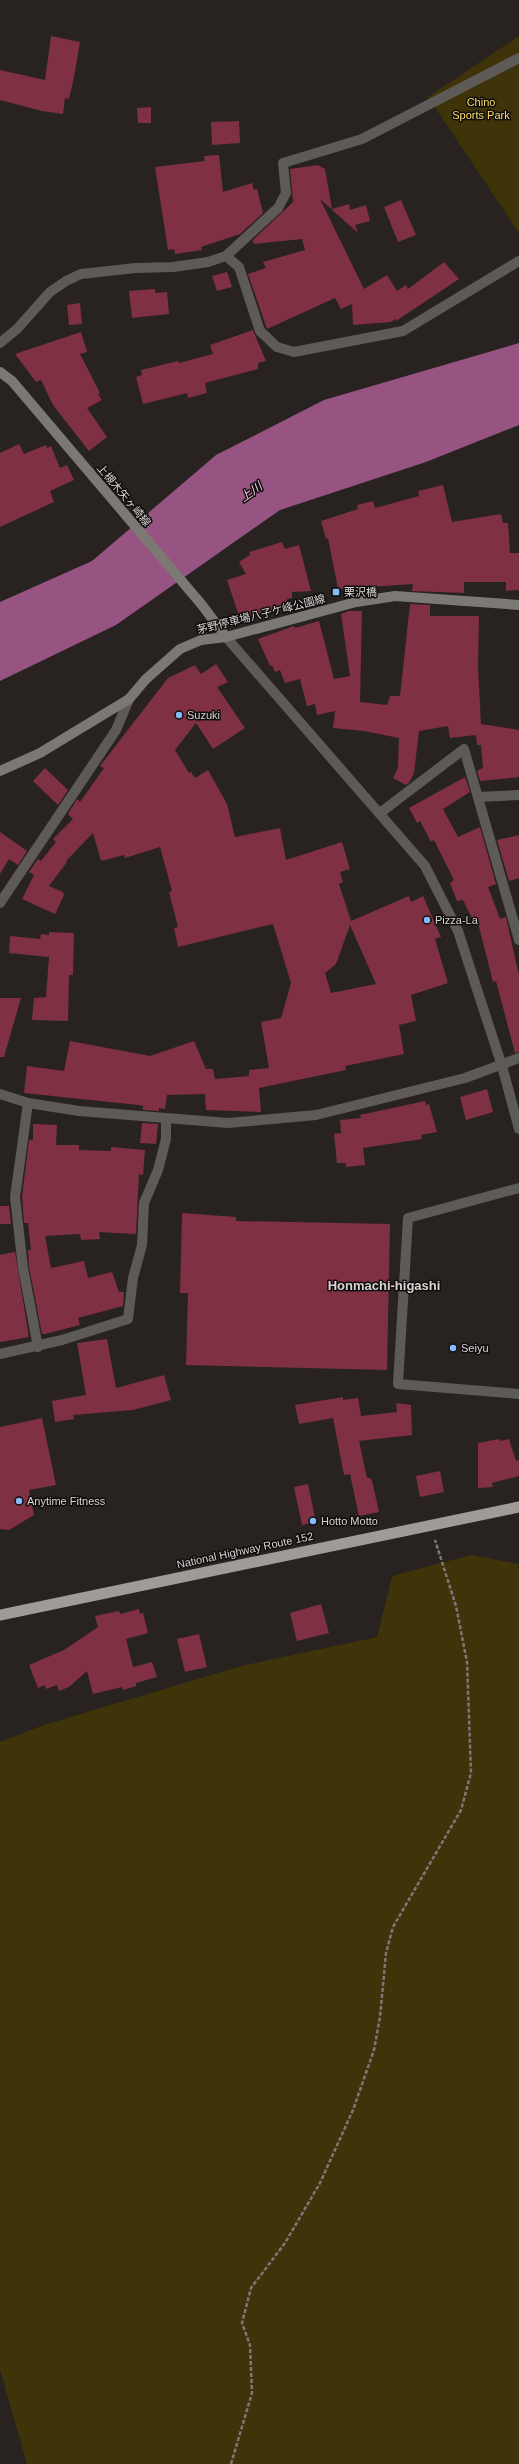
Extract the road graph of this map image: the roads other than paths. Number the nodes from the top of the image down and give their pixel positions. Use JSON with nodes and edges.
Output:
{"nodes":[{"id":1,"x":519,"y":58,"type":"edge"},
{"id":2,"x":226,"y":256,"type":"junction"},
{"id":3,"x":519,"y":261,"type":"edge"},
{"id":4,"x":0,"y":343,"type":"edge"},
{"id":5,"x":0,"y":372,"type":"edge"},
{"id":6,"x":519,"y":605,"type":"edge"},
{"id":7,"x":226,"y":637,"type":"junction"},
{"id":8,"x":129,"y":699,"type":"junction"},
{"id":9,"x":0,"y":771,"type":"edge"},
{"id":10,"x":519,"y":796,"type":"edge"},
{"id":11,"x":478,"y":797,"type":"junction"},
{"id":12,"x":380,"y":813,"type":"junction"},
{"id":13,"x":0,"y":903,"type":"edge"},
{"id":14,"x":519,"y":940,"type":"edge"},
{"id":15,"x":519,"y":1058,"type":"edge"},
{"id":16,"x":502,"y":1066,"type":"junction"},
{"id":17,"x":0,"y":1094,"type":"edge"},
{"id":18,"x":28,"y":1103,"type":"junction"},
{"id":19,"x":166,"y":1118,"type":"junction"},
{"id":20,"x":519,"y":1129,"type":"edge"},
{"id":21,"x":519,"y":1188,"type":"edge"},
{"id":22,"x":38,"y":1347,"type":"junction"},
{"id":23,"x":0,"y":1354,"type":"edge"},
{"id":24,"x":519,"y":1394,"type":"edge"},
{"id":25,"x":519,"y":1507,"type":"edge"},
{"id":26,"x":0,"y":1615,"type":"edge"}],
"edges":[{"from":1,"to":2,"type":"street"},
{"from":2,"to":3,"type":"street"},
{"from":2,"to":4,"type":"street"},
{"from":5,"to":7,"type":"main road","name":"上槻木矢ヶ崎線"},
{"from":6,"to":7,"type":"main road","name":"茅野停車場八子ケ峰公園線"},
{"from":7,"to":8,"type":"main road","name":"茅野停車場八子ケ峰公園線"},
{"from":7,"to":12,"type":"street"},
{"from":8,"to":9,"type":"main road","name":"茅野停車場八子ケ峰公園線"},
{"from":8,"to":13,"type":"street"},
{"from":10,"to":11,"type":"street"},
{"from":11,"to":12,"type":"street"},
{"from":11,"to":14,"type":"street"},
{"from":12,"to":16,"type":"street"},
{"from":15,"to":16,"type":"street"},
{"from":16,"to":19,"type":"street"},
{"from":16,"to":20,"type":"street"},
{"from":17,"to":18,"type":"street"},
{"from":18,"to":19,"type":"street"},
{"from":18,"to":22,"type":"street"},
{"from":19,"to":22,"type":"street"},
{"from":21,"to":24,"type":"street"},
{"from":22,"to":23,"type":"street"},
{"from":25,"to":26,"type":"highway","name":"National Highway Route 152"}]}
